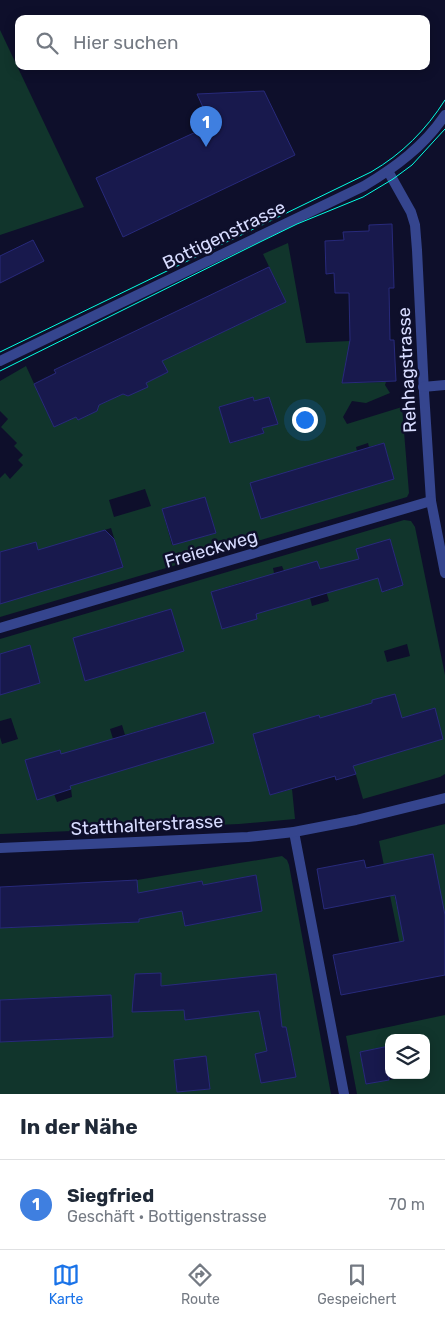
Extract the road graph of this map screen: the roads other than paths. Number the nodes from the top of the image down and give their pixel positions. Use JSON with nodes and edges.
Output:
{"nodes":[{"id":1,"x":445,"y":115,"type":"edge"},
{"id":2,"x":388,"y":171,"type":"junction"},
{"id":3,"x":0,"y":361,"type":"edge"},
{"id":4,"x":445,"y":385,"type":"edge"},
{"id":5,"x":424,"y":387,"type":"junction"},
{"id":6,"x":431,"y":502,"type":"junction"},
{"id":7,"x":445,"y":573,"type":"edge"},
{"id":8,"x":0,"y":628,"type":"edge"},
{"id":9,"x":445,"y":798,"type":"edge"},
{"id":10,"x":294,"y":832,"type":"junction"},
{"id":11,"x":0,"y":848,"type":"edge"},
{"id":12,"x":344,"y":1094,"type":"edge"}],
"edges":[{"from":1,"to":2,"type":"street","name":"Bottigenstrasse"},
{"from":2,"to":3,"type":"street","name":"Bottigenstrasse"},
{"from":2,"to":5,"type":"street","name":"Rehhagstrasse"},
{"from":4,"to":5,"type":"street"},
{"from":5,"to":6,"type":"street","name":"Rehhagstrasse"},
{"from":6,"to":7,"type":"street","name":"Rehhagstrasse"},
{"from":6,"to":8,"type":"street","name":"Freieckweg"},
{"from":9,"to":10,"type":"street","name":"Statthalterstrasse"},
{"from":10,"to":11,"type":"street","name":"Statthalterstrasse"},
{"from":10,"to":12,"type":"street"}]}
